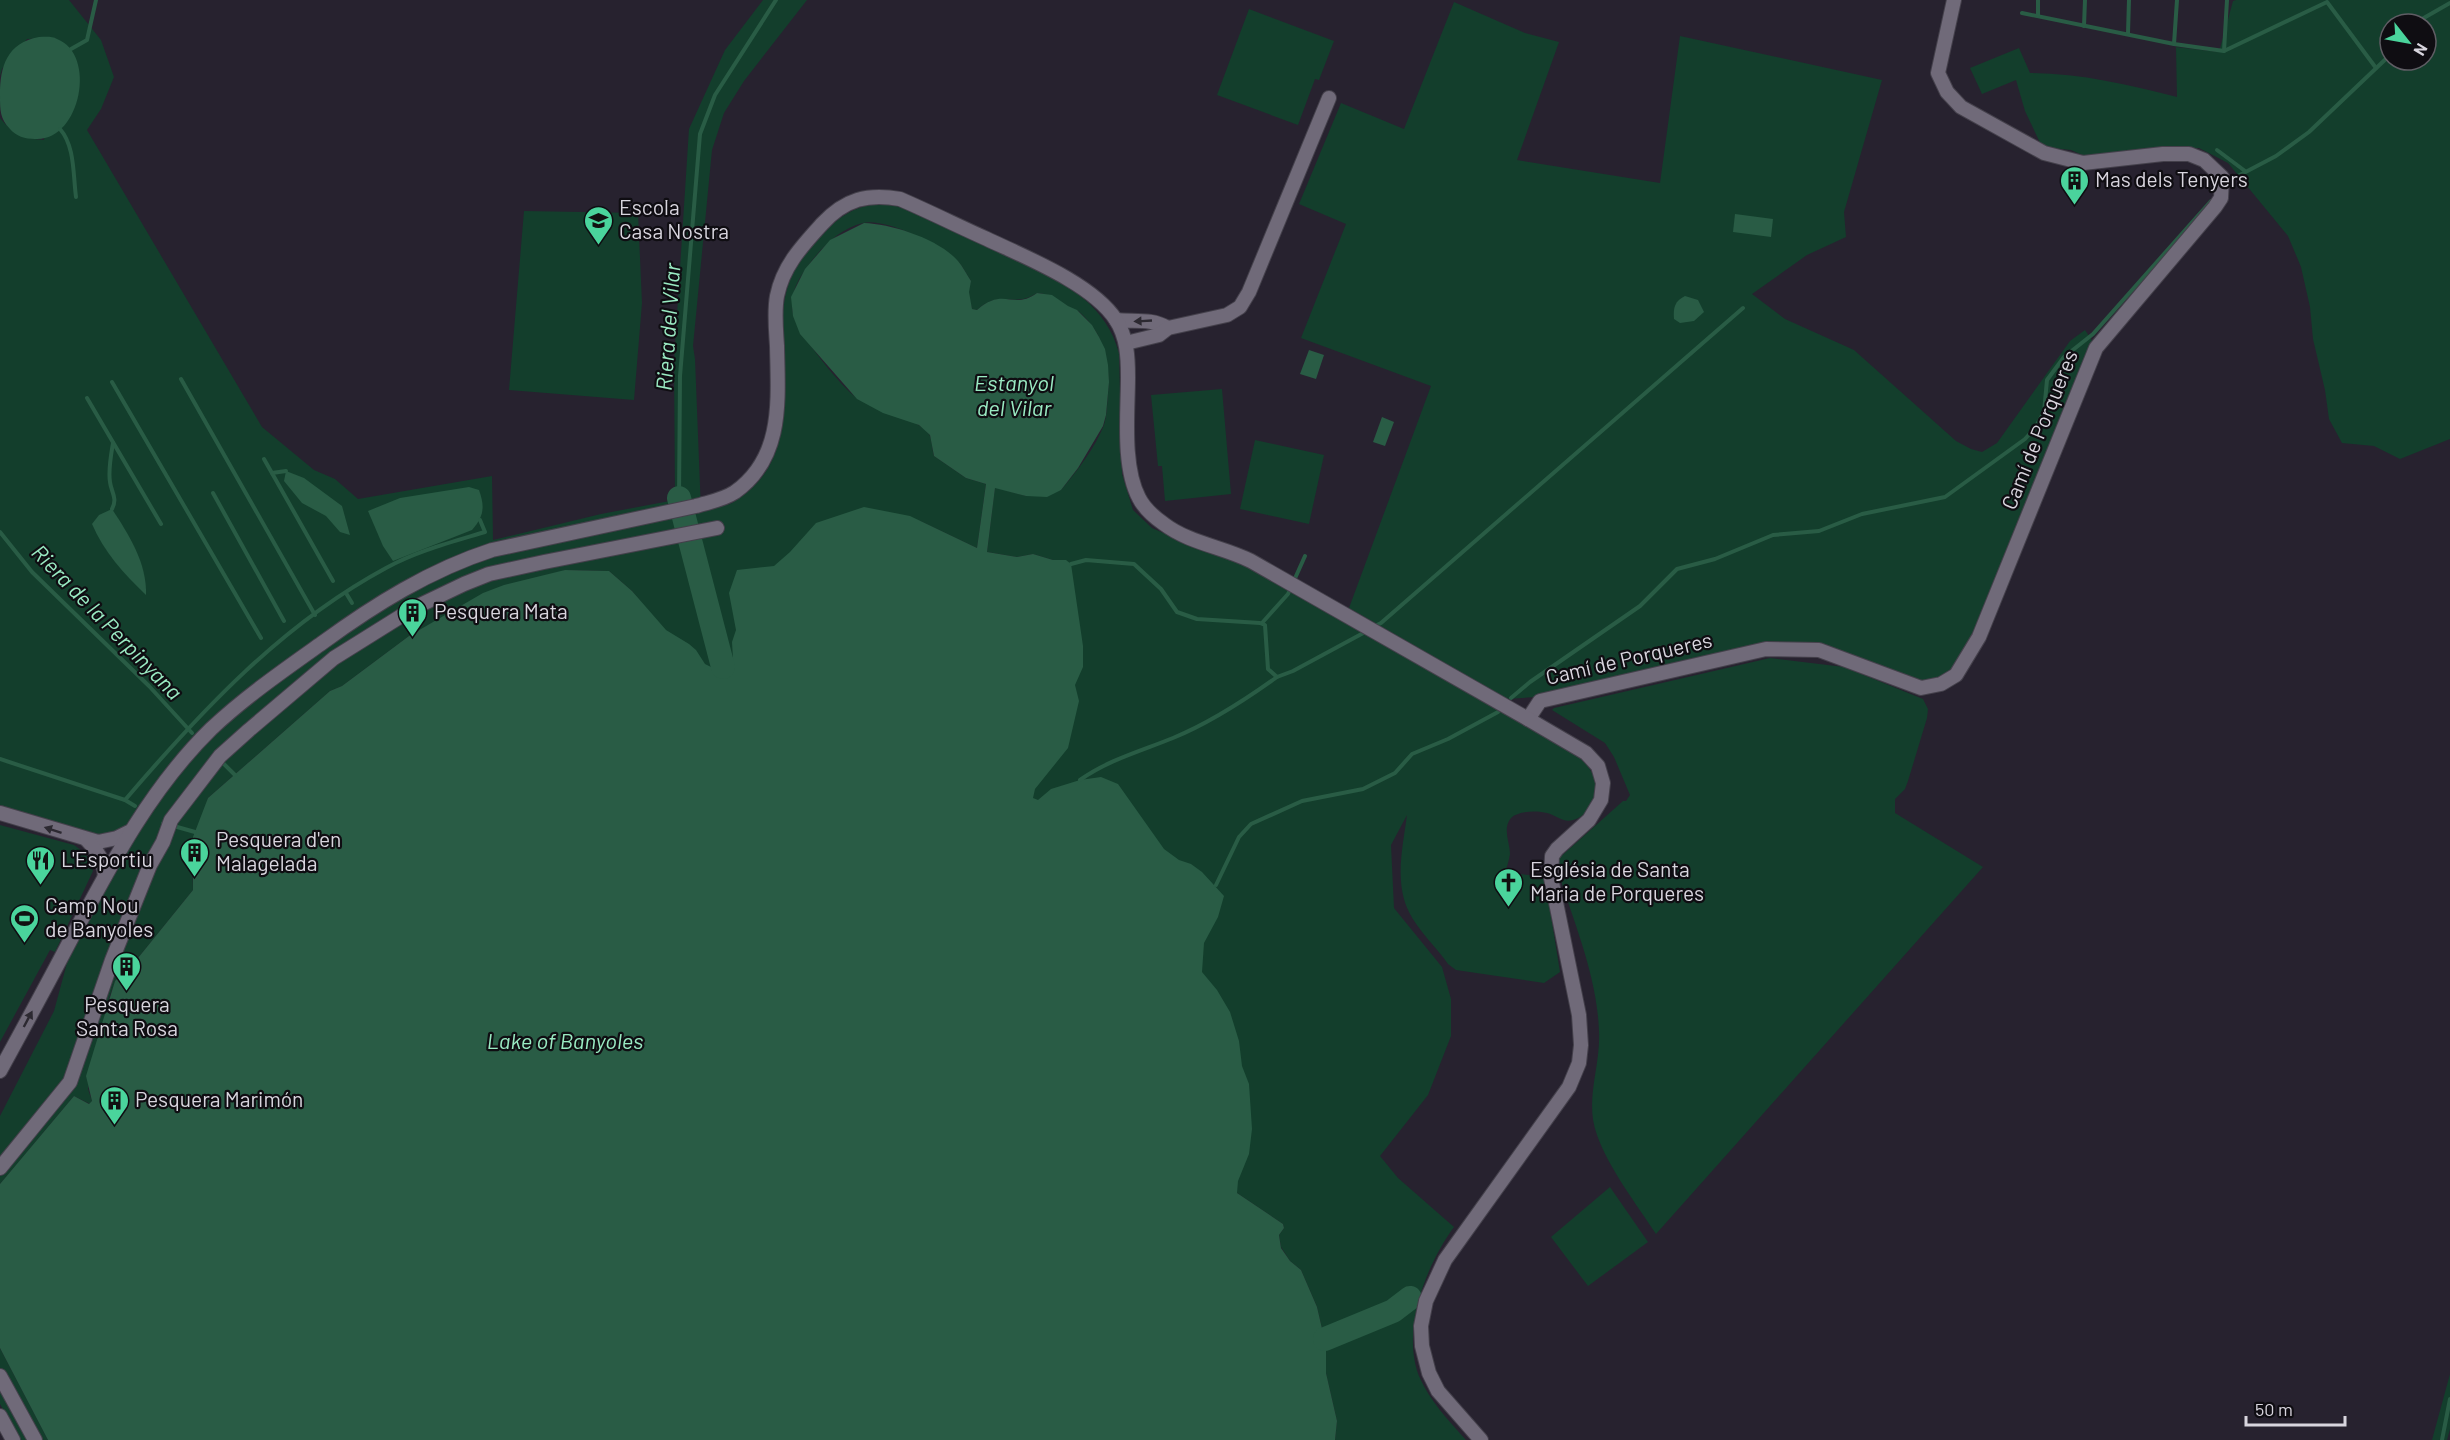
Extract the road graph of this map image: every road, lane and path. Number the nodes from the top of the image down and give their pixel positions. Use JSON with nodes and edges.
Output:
{"nodes":[{"id":1,"x":1954,"y":0,"type":"edge"},
{"id":2,"x":1329,"y":98,"type":"dead end"},
{"id":3,"x":1116,"y":320,"type":"junction"},
{"id":4,"x":1168,"y":328,"type":"junction"},
{"id":5,"x":1126,"y":343,"type":"junction"},
{"id":6,"x":717,"y":528,"type":"dead end"},
{"id":7,"x":1528,"y":719,"type":"junction"},
{"id":8,"x":0,"y":813,"type":"edge"},
{"id":9,"x":129,"y":832,"type":"junction"},
{"id":10,"x":87,"y":840,"type":"junction"},
{"id":11,"x":105,"y":876,"type":"junction"},
{"id":12,"x":0,"y":1071,"type":"edge"},
{"id":13,"x":0,"y":1168,"type":"edge"},
{"id":14,"x":0,"y":1376,"type":"edge"},
{"id":15,"x":0,"y":1416,"type":"edge"},
{"id":16,"x":13,"y":1440,"type":"edge"},
{"id":17,"x":36,"y":1440,"type":"edge"},
{"id":18,"x":1481,"y":1440,"type":"edge"}],
"edges":[{"from":1,"to":7,"type":"street","name":"Camí de Porqueres"},
{"from":2,"to":4,"type":"street"},
{"from":4,"to":3,"type":"street","one_way":true},
{"from":3,"to":5,"type":"street"},
{"from":3,"to":9,"type":"street"},
{"from":4,"to":5,"type":"street"},
{"from":5,"to":7,"type":"street"},
{"from":6,"to":13,"type":"street"},
{"from":7,"to":18,"type":"street"},
{"from":10,"to":8,"type":"street","one_way":true},
{"from":9,"to":10,"type":"street"},
{"from":9,"to":11,"type":"street"},
{"from":10,"to":11,"type":"street"},
{"from":12,"to":11,"type":"street","one_way":true},
{"from":14,"to":17,"type":"street"},
{"from":15,"to":16,"type":"street"}]}
